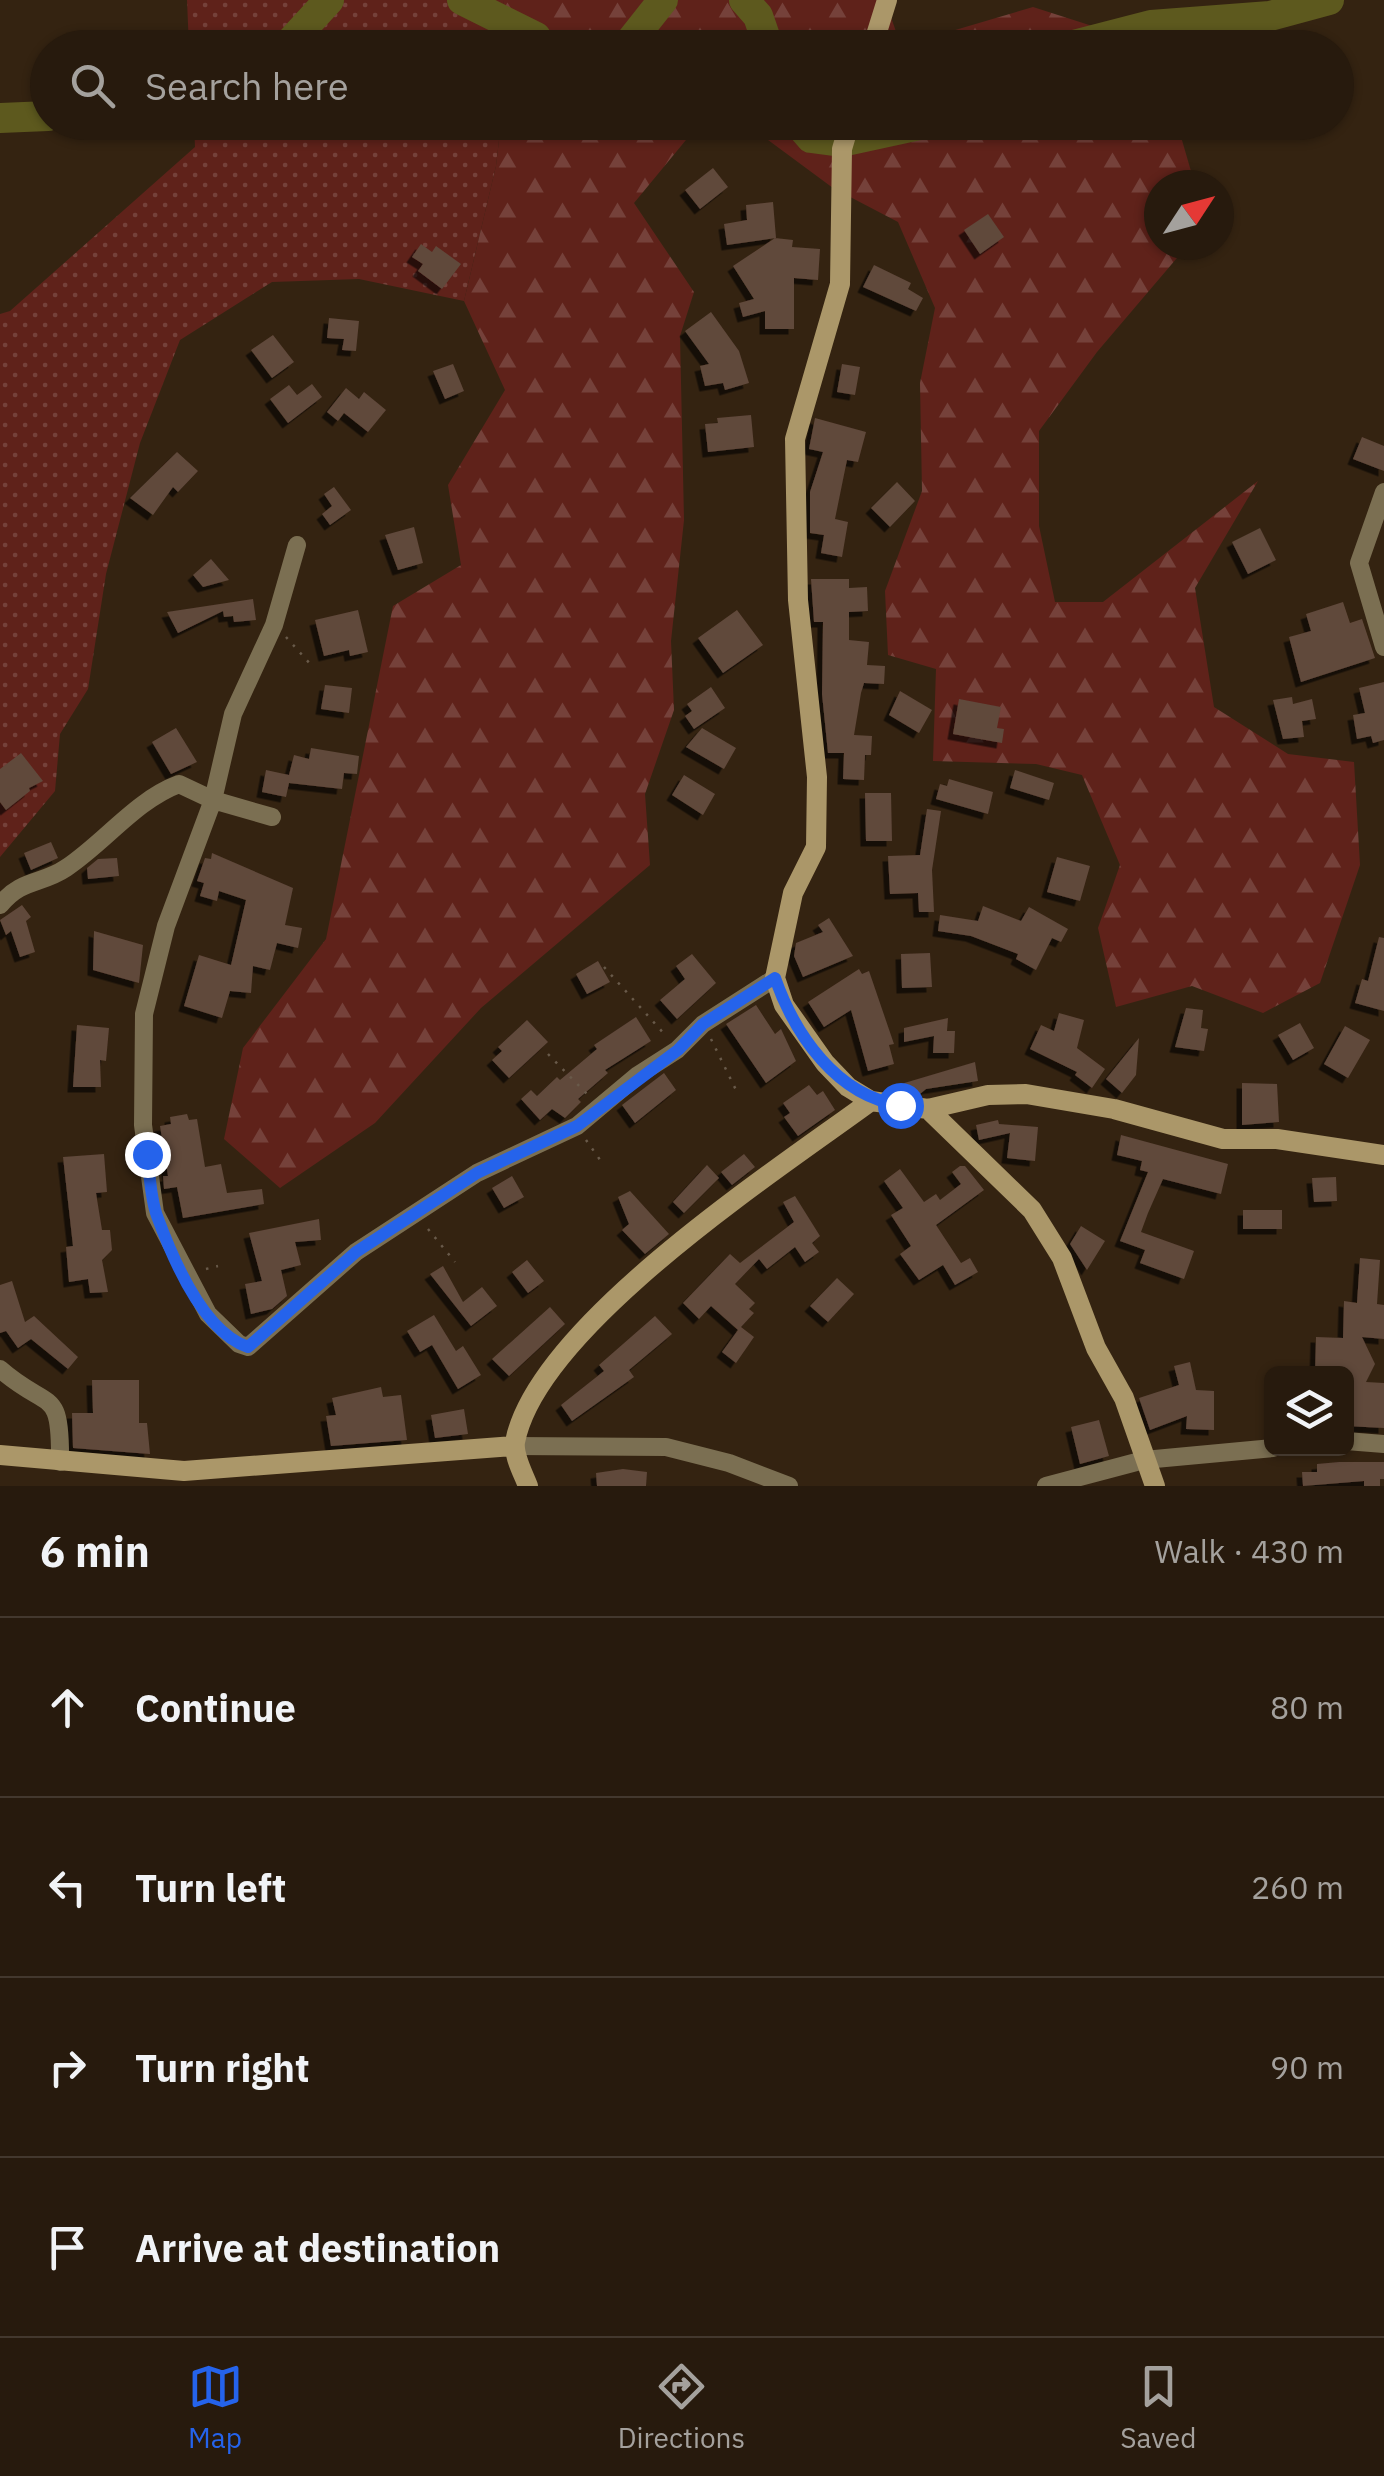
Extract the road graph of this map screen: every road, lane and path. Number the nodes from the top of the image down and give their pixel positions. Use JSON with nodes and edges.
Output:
{"nodes":[{"id":1,"x":887,"y":0,"type":"edge"},
{"id":2,"x":878,"y":30,"type":"edge"},
{"id":3,"x":845,"y":140,"type":"edge"},
{"id":4,"x":1384,"y":492,"type":"edge"},
{"id":5,"x":297,"y":545,"type":"dead end"},
{"id":6,"x":274,"y":625,"type":"junction"},
{"id":7,"x":1384,"y":648,"type":"edge"},
{"id":8,"x":312,"y":666,"type":"dead end"},
{"id":9,"x":213,"y":800,"type":"junction"},
{"id":10,"x":272,"y":817,"type":"dead end"},
{"id":11,"x":0,"y":905,"type":"edge"},
{"id":12,"x":604,"y":967,"type":"dead end"},
{"id":13,"x":775,"y":978,"type":"junction"},
{"id":14,"x":703,"y":1024,"type":"junction"},
{"id":15,"x":678,"y":1050,"type":"junction"},
{"id":16,"x":548,"y":1054,"type":"dead end"},
{"id":17,"x":737,"y":1092,"type":"dead end"},
{"id":18,"x":871,"y":1101,"type":"junction"},
{"id":19,"x":599,"y":1106,"type":"junction"},
{"id":20,"x":928,"y":1109,"type":"junction"},
{"id":21,"x":577,"y":1126,"type":"junction"},
{"id":22,"x":1383,"y":1153,"type":"edge"},
{"id":23,"x":602,"y":1164,"type":"dead end"},
{"id":24,"x":414,"y":1212,"type":"junction"},
{"id":25,"x":456,"y":1262,"type":"dead end"},
{"id":26,"x":0,"y":1369,"type":"edge"},
{"id":27,"x":1354,"y":1442,"type":"edge"},
{"id":28,"x":1384,"y":1444,"type":"edge"},
{"id":29,"x":514,"y":1446,"type":"junction"},
{"id":30,"x":1264,"y":1449,"type":"edge"},
{"id":31,"x":0,"y":1454,"type":"edge"},
{"id":32,"x":1144,"y":1460,"type":"junction"},
{"id":33,"x":60,"y":1462,"type":"junction"},
{"id":34,"x":528,"y":1486,"type":"edge"},
{"id":35,"x":789,"y":1486,"type":"edge"},
{"id":36,"x":1046,"y":1486,"type":"edge"},
{"id":37,"x":1155,"y":1486,"type":"edge"}],
"edges":[{"from":1,"to":2,"type":"street"},
{"from":3,"to":13,"type":"street"},
{"from":4,"to":7,"type":"street"},
{"from":5,"to":6,"type":"street"},
{"from":6,"to":8,"type":"path"},
{"from":6,"to":9,"type":"street"},
{"from":9,"to":10,"type":"street"},
{"from":9,"to":11,"type":"street"},
{"from":9,"to":24,"type":"street"},
{"from":12,"to":15,"type":"path"},
{"from":13,"to":14,"type":"street"},
{"from":13,"to":18,"type":"street"},
{"from":14,"to":15,"type":"street"},
{"from":14,"to":17,"type":"path"},
{"from":15,"to":19,"type":"street"},
{"from":16,"to":19,"type":"path"},
{"from":18,"to":20,"type":"street"},
{"from":18,"to":29,"type":"street"},
{"from":19,"to":21,"type":"street"},
{"from":20,"to":22,"type":"street"},
{"from":20,"to":32,"type":"street"},
{"from":21,"to":23,"type":"path"},
{"from":21,"to":24,"type":"street"},
{"from":24,"to":25,"type":"path"},
{"from":26,"to":33,"type":"street"},
{"from":27,"to":28,"type":"street"},
{"from":29,"to":33,"type":"street"},
{"from":29,"to":34,"type":"street"},
{"from":29,"to":35,"type":"street"},
{"from":30,"to":32,"type":"street"},
{"from":31,"to":33,"type":"street"},
{"from":32,"to":36,"type":"street"},
{"from":32,"to":37,"type":"street"}]}
